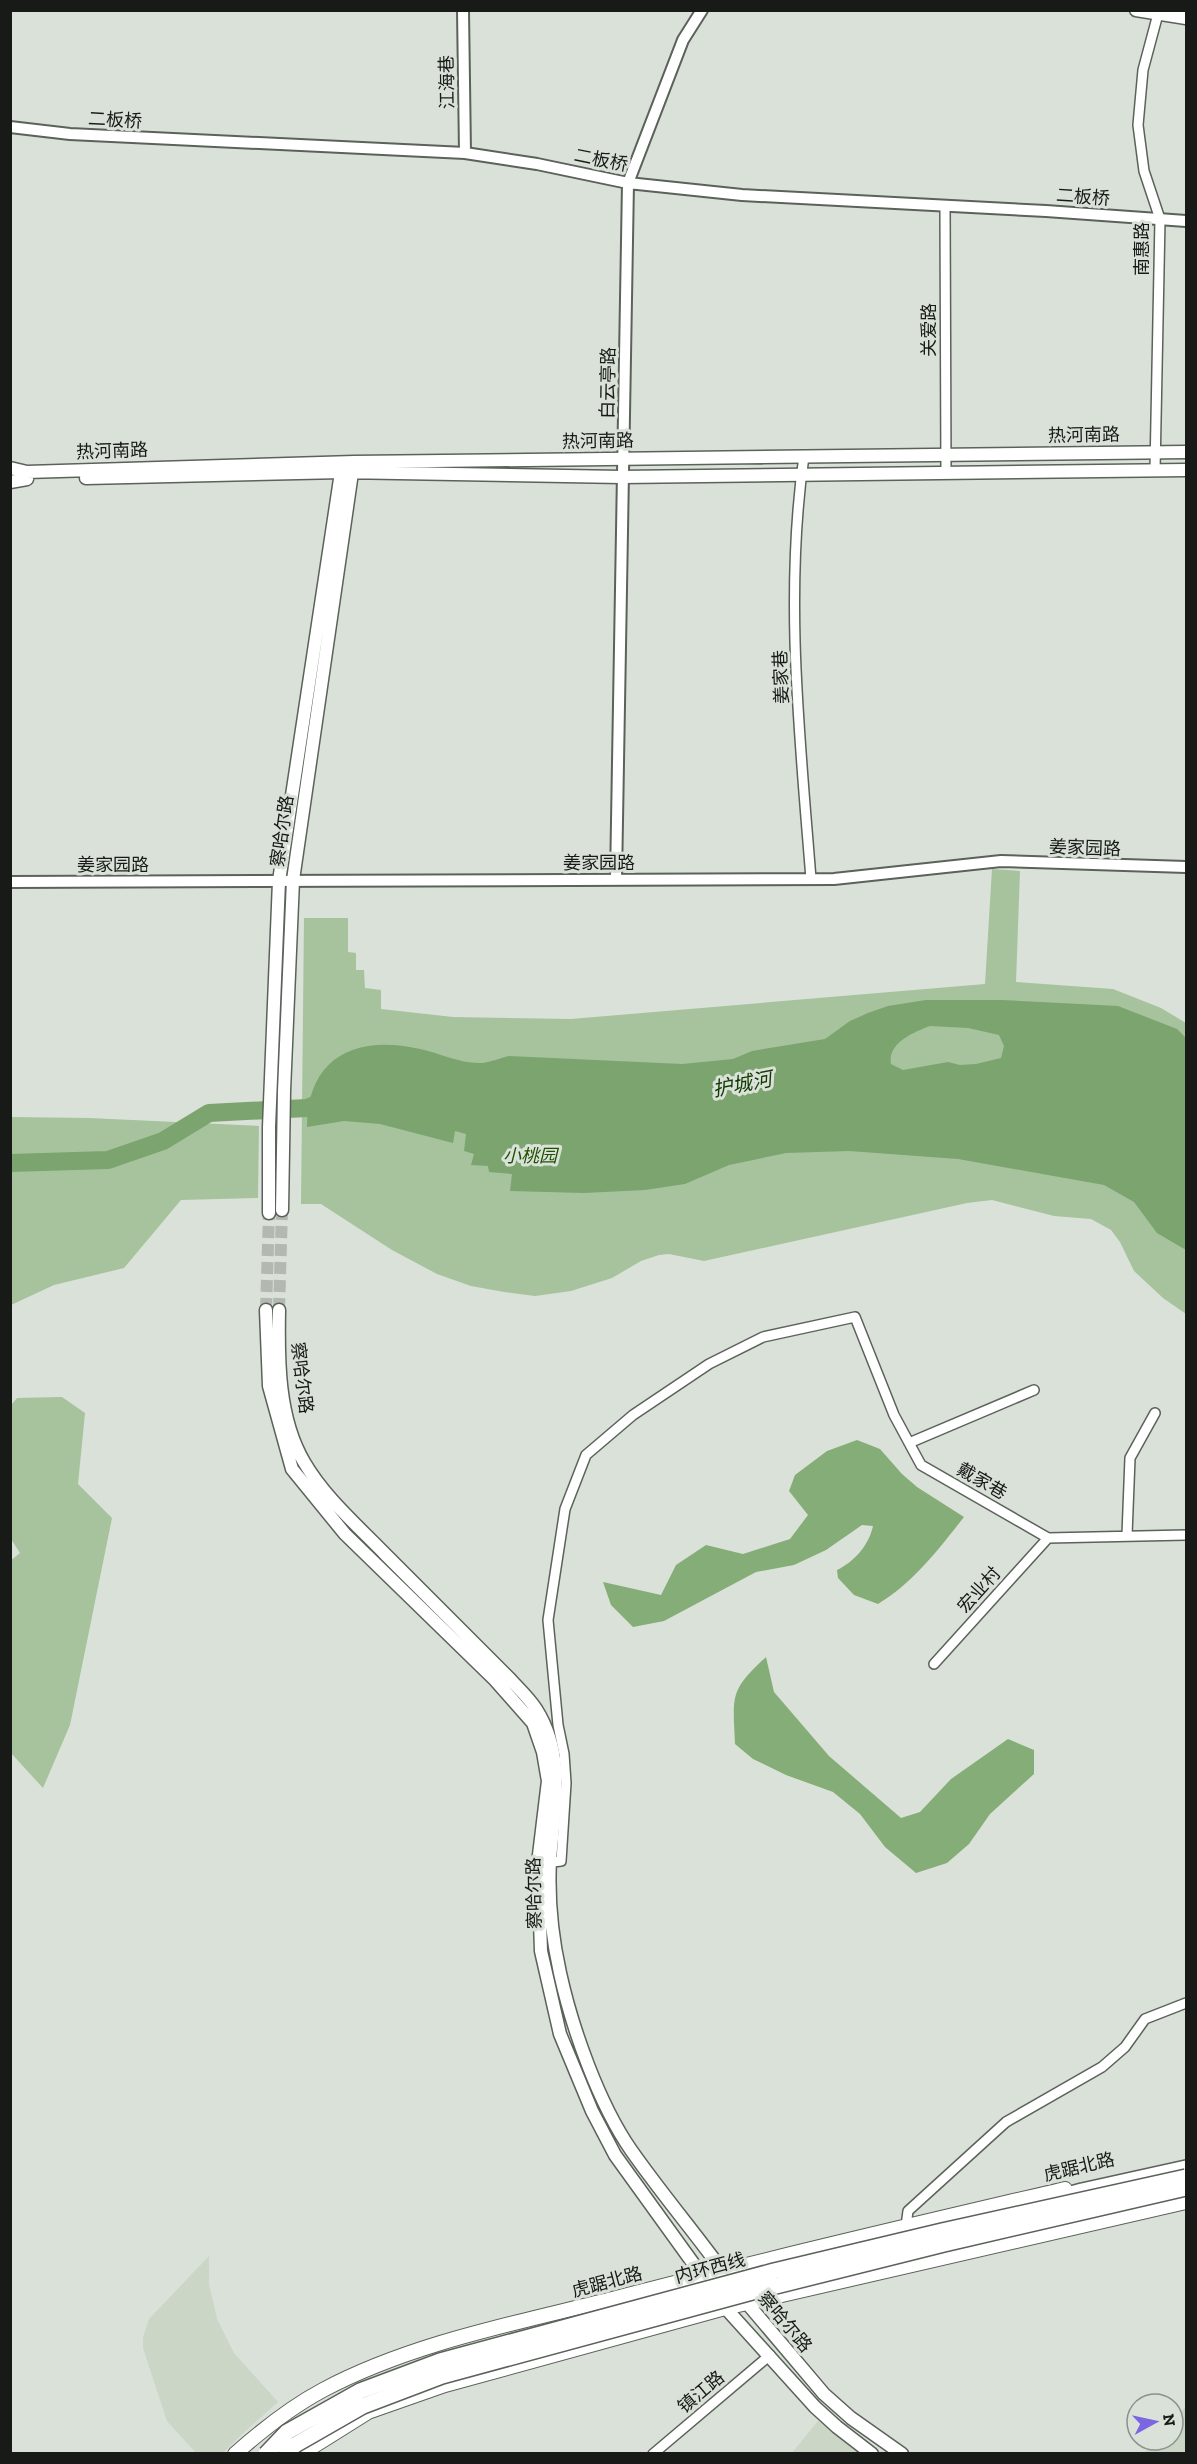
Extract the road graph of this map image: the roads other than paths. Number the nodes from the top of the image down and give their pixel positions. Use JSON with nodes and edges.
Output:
{"nodes":[{"id":1,"x":463,"y":10,"type":"edge"},
{"id":2,"x":702,"y":10,"type":"edge"},
{"id":3,"x":1136,"y":10,"type":"edge"},
{"id":4,"x":1158,"y":14,"type":"junction"},
{"id":5,"x":1186,"y":18,"type":"edge"},
{"id":6,"x":10,"y":127,"type":"edge"},
{"id":7,"x":465,"y":153,"type":"junction"},
{"id":8,"x":628,"y":183,"type":"junction"},
{"id":9,"x":945,"y":206,"type":"junction"},
{"id":10,"x":1160,"y":219,"type":"junction"},
{"id":11,"x":1186,"y":221,"type":"edge"},
{"id":12,"x":1186,"y":452,"type":"edge"},
{"id":13,"x":1154,"y":453,"type":"junction"},
{"id":14,"x":946,"y":455,"type":"junction"},
{"id":15,"x":804,"y":456,"type":"junction"},
{"id":16,"x":624,"y":458,"type":"junction"},
{"id":17,"x":348,"y":467,"type":"junction"},
{"id":18,"x":10,"y":468,"type":"edge"},
{"id":19,"x":1155,"y":470,"type":"junction"},
{"id":20,"x":1186,"y":470,"type":"edge"},
{"id":21,"x":946,"y":473,"type":"junction"},
{"id":22,"x":801,"y":475,"type":"junction"},
{"id":23,"x":10,"y":477,"type":"edge"},
{"id":24,"x":622,"y":477,"type":"junction"},
{"id":25,"x":27,"y":479,"type":"junction"},
{"id":26,"x":10,"y":482,"type":"edge"},
{"id":27,"x":1186,"y":867,"type":"edge"},
{"id":28,"x":616,"y":879,"type":"junction"},
{"id":29,"x":811,"y":879,"type":"junction"},
{"id":30,"x":293,"y":880,"type":"junction"},
{"id":31,"x":279,"y":881,"type":"junction"},
{"id":32,"x":10,"y":882,"type":"edge"},
{"id":33,"x":282,"y":1210,"type":"tunnel mouth"},
{"id":34,"x":269,"y":1213,"type":"tunnel mouth"},
{"id":35,"x":266,"y":1310,"type":"tunnel mouth"},
{"id":36,"x":279,"y":1310,"type":"tunnel mouth"},
{"id":37,"x":1034,"y":1390,"type":"dead end"},
{"id":38,"x":1155,"y":1413,"type":"dead end"},
{"id":39,"x":909,"y":1443,"type":"junction"},
{"id":40,"x":1127,"y":1535,"type":"junction"},
{"id":41,"x":1186,"y":1535,"type":"edge"},
{"id":42,"x":1048,"y":1538,"type":"junction"},
{"id":43,"x":934,"y":1664,"type":"dead end"},
{"id":44,"x":544,"y":1862,"type":"junction"},
{"id":45,"x":1186,"y":2004,"type":"edge"},
{"id":46,"x":1186,"y":2160,"type":"edge"},
{"id":47,"x":1186,"y":2168,"type":"edge"},
{"id":48,"x":1186,"y":2177,"type":"edge"},
{"id":49,"x":1186,"y":2188,"type":"edge"},
{"id":50,"x":1186,"y":2194,"type":"edge"},
{"id":51,"x":1186,"y":2202,"type":"edge"},
{"id":52,"x":906,"y":2226,"type":"junction"},
{"id":53,"x":943,"y":2237,"type":"junction"},
{"id":54,"x":722,"y":2270,"type":"junction"},
{"id":55,"x":702,"y":2275,"type":"junction"},
{"id":56,"x":746,"y":2303,"type":"junction"},
{"id":57,"x":725,"y":2308,"type":"junction"},
{"id":58,"x":770,"y":2355,"type":"junction"},
{"id":59,"x":235,"y":2454,"type":"edge"},
{"id":60,"x":266,"y":2454,"type":"edge"},
{"id":61,"x":286,"y":2454,"type":"edge"},
{"id":62,"x":301,"y":2454,"type":"edge"},
{"id":63,"x":653,"y":2454,"type":"edge"},
{"id":64,"x":872,"y":2454,"type":"edge"},
{"id":65,"x":902,"y":2454,"type":"edge"}],
"edges":[{"from":1,"to":7,"type":"street","name":"江海巷"},
{"from":2,"to":8,"type":"street","name":"白云亭路"},
{"from":3,"to":4,"type":"main road"},
{"from":4,"to":5,"type":"main road"},
{"from":4,"to":10,"type":"street","name":"南惠路"},
{"from":6,"to":7,"type":"street","name":"二板桥"},
{"from":7,"to":8,"type":"street","name":"二板桥"},
{"from":8,"to":9,"type":"street","name":"二板桥"},
{"from":8,"to":16,"type":"street","name":"白云亭路"},
{"from":9,"to":10,"type":"street","name":"二板桥"},
{"from":9,"to":14,"type":"street","name":"关爱路"},
{"from":10,"to":11,"type":"street","name":"二板桥"},
{"from":10,"to":13,"type":"street","name":"南惠路"},
{"from":12,"to":13,"type":"main road","name":"热河南路"},
{"from":13,"to":14,"type":"main road","name":"热河南路"},
{"from":13,"to":19,"type":"street","name":"南惠路"},
{"from":14,"to":15,"type":"main road","name":"热河南路"},
{"from":14,"to":21,"type":"street","name":"关爱路"},
{"from":15,"to":16,"type":"main road","name":"热河南路"},
{"from":15,"to":22,"type":"street","name":"姜家巷"},
{"from":16,"to":17,"type":"main road","name":"热河南路"},
{"from":16,"to":24,"type":"street","name":"白云亭路"},
{"from":17,"to":18,"type":"main road","name":"热河南路"},
{"from":17,"to":24,"type":"main road","name":"热河南路"},
{"from":17,"to":25,"type":"main road","name":"热河南路"},
{"from":17,"to":30,"type":"main road","name":"察哈尔路"},
{"from":17,"to":31,"type":"main road","name":"察哈尔路"},
{"from":19,"to":20,"type":"main road","name":"热河南路"},
{"from":19,"to":21,"type":"main road","name":"热河南路"},
{"from":21,"to":22,"type":"main road","name":"热河南路"},
{"from":22,"to":24,"type":"main road","name":"热河南路"},
{"from":22,"to":29,"type":"street","name":"姜家巷"},
{"from":23,"to":25,"type":"main road","name":"热河南路"},
{"from":24,"to":28,"type":"street","name":"白云亭路"},
{"from":25,"to":26,"type":"main road"},
{"from":27,"to":29,"type":"street","name":"姜家园路"},
{"from":28,"to":29,"type":"street","name":"姜家园路"},
{"from":28,"to":30,"type":"street","name":"姜家园路"},
{"from":30,"to":31,"type":"street","name":"姜家园路"},
{"from":30,"to":33,"type":"main road","name":"察哈尔路"},
{"from":31,"to":32,"type":"street","name":"姜家园路"},
{"from":31,"to":34,"type":"main road","name":"察哈尔路"},
{"from":35,"to":44,"type":"main road","name":"察哈尔路"},
{"from":36,"to":44,"type":"main road","name":"察哈尔路"},
{"from":37,"to":39,"type":"street"},
{"from":38,"to":40,"type":"street"},
{"from":39,"to":42,"type":"street","name":"戴家巷"},
{"from":39,"to":44,"type":"street","name":"戴家巷"},
{"from":40,"to":41,"type":"street"},
{"from":40,"to":42,"type":"street"},
{"from":42,"to":43,"type":"street","name":"宏业村"},
{"from":44,"to":54,"type":"main road","name":"察哈尔路"},
{"from":44,"to":55,"type":"main road","name":"察哈尔路"},
{"from":45,"to":52,"type":"street"},
{"from":46,"to":52,"type":"main road","name":"虎踞北路"},
{"from":47,"to":53,"type":"highway","bridge":true},
{"from":48,"to":53,"type":"highway","name":"内环西线","bridge":true},
{"from":49,"to":53,"type":"highway","name":"内环西线","bridge":true},
{"from":50,"to":53,"type":"main road","bridge":true},
{"from":51,"to":56,"type":"main road"},
{"from":52,"to":54,"type":"main road","name":"虎踞北路"},
{"from":53,"to":60,"type":"highway","name":"内环西线","bridge":true},
{"from":53,"to":61,"type":"highway","name":"内环西线","bridge":true},
{"from":54,"to":55,"type":"main road","name":"虎踞北路"},
{"from":54,"to":56,"type":"main road","name":"察哈尔路"},
{"from":55,"to":57,"type":"main road","name":"察哈尔路"},
{"from":55,"to":59,"type":"main road","name":"虎踞北路"},
{"from":56,"to":57,"type":"main road"},
{"from":56,"to":65,"type":"main road","name":"察哈尔路"},
{"from":57,"to":58,"type":"main road","name":"察哈尔路"},
{"from":57,"to":62,"type":"main road"},
{"from":58,"to":63,"type":"street","name":"镇江路"},
{"from":58,"to":64,"type":"main road","name":"察哈尔路"}]}
